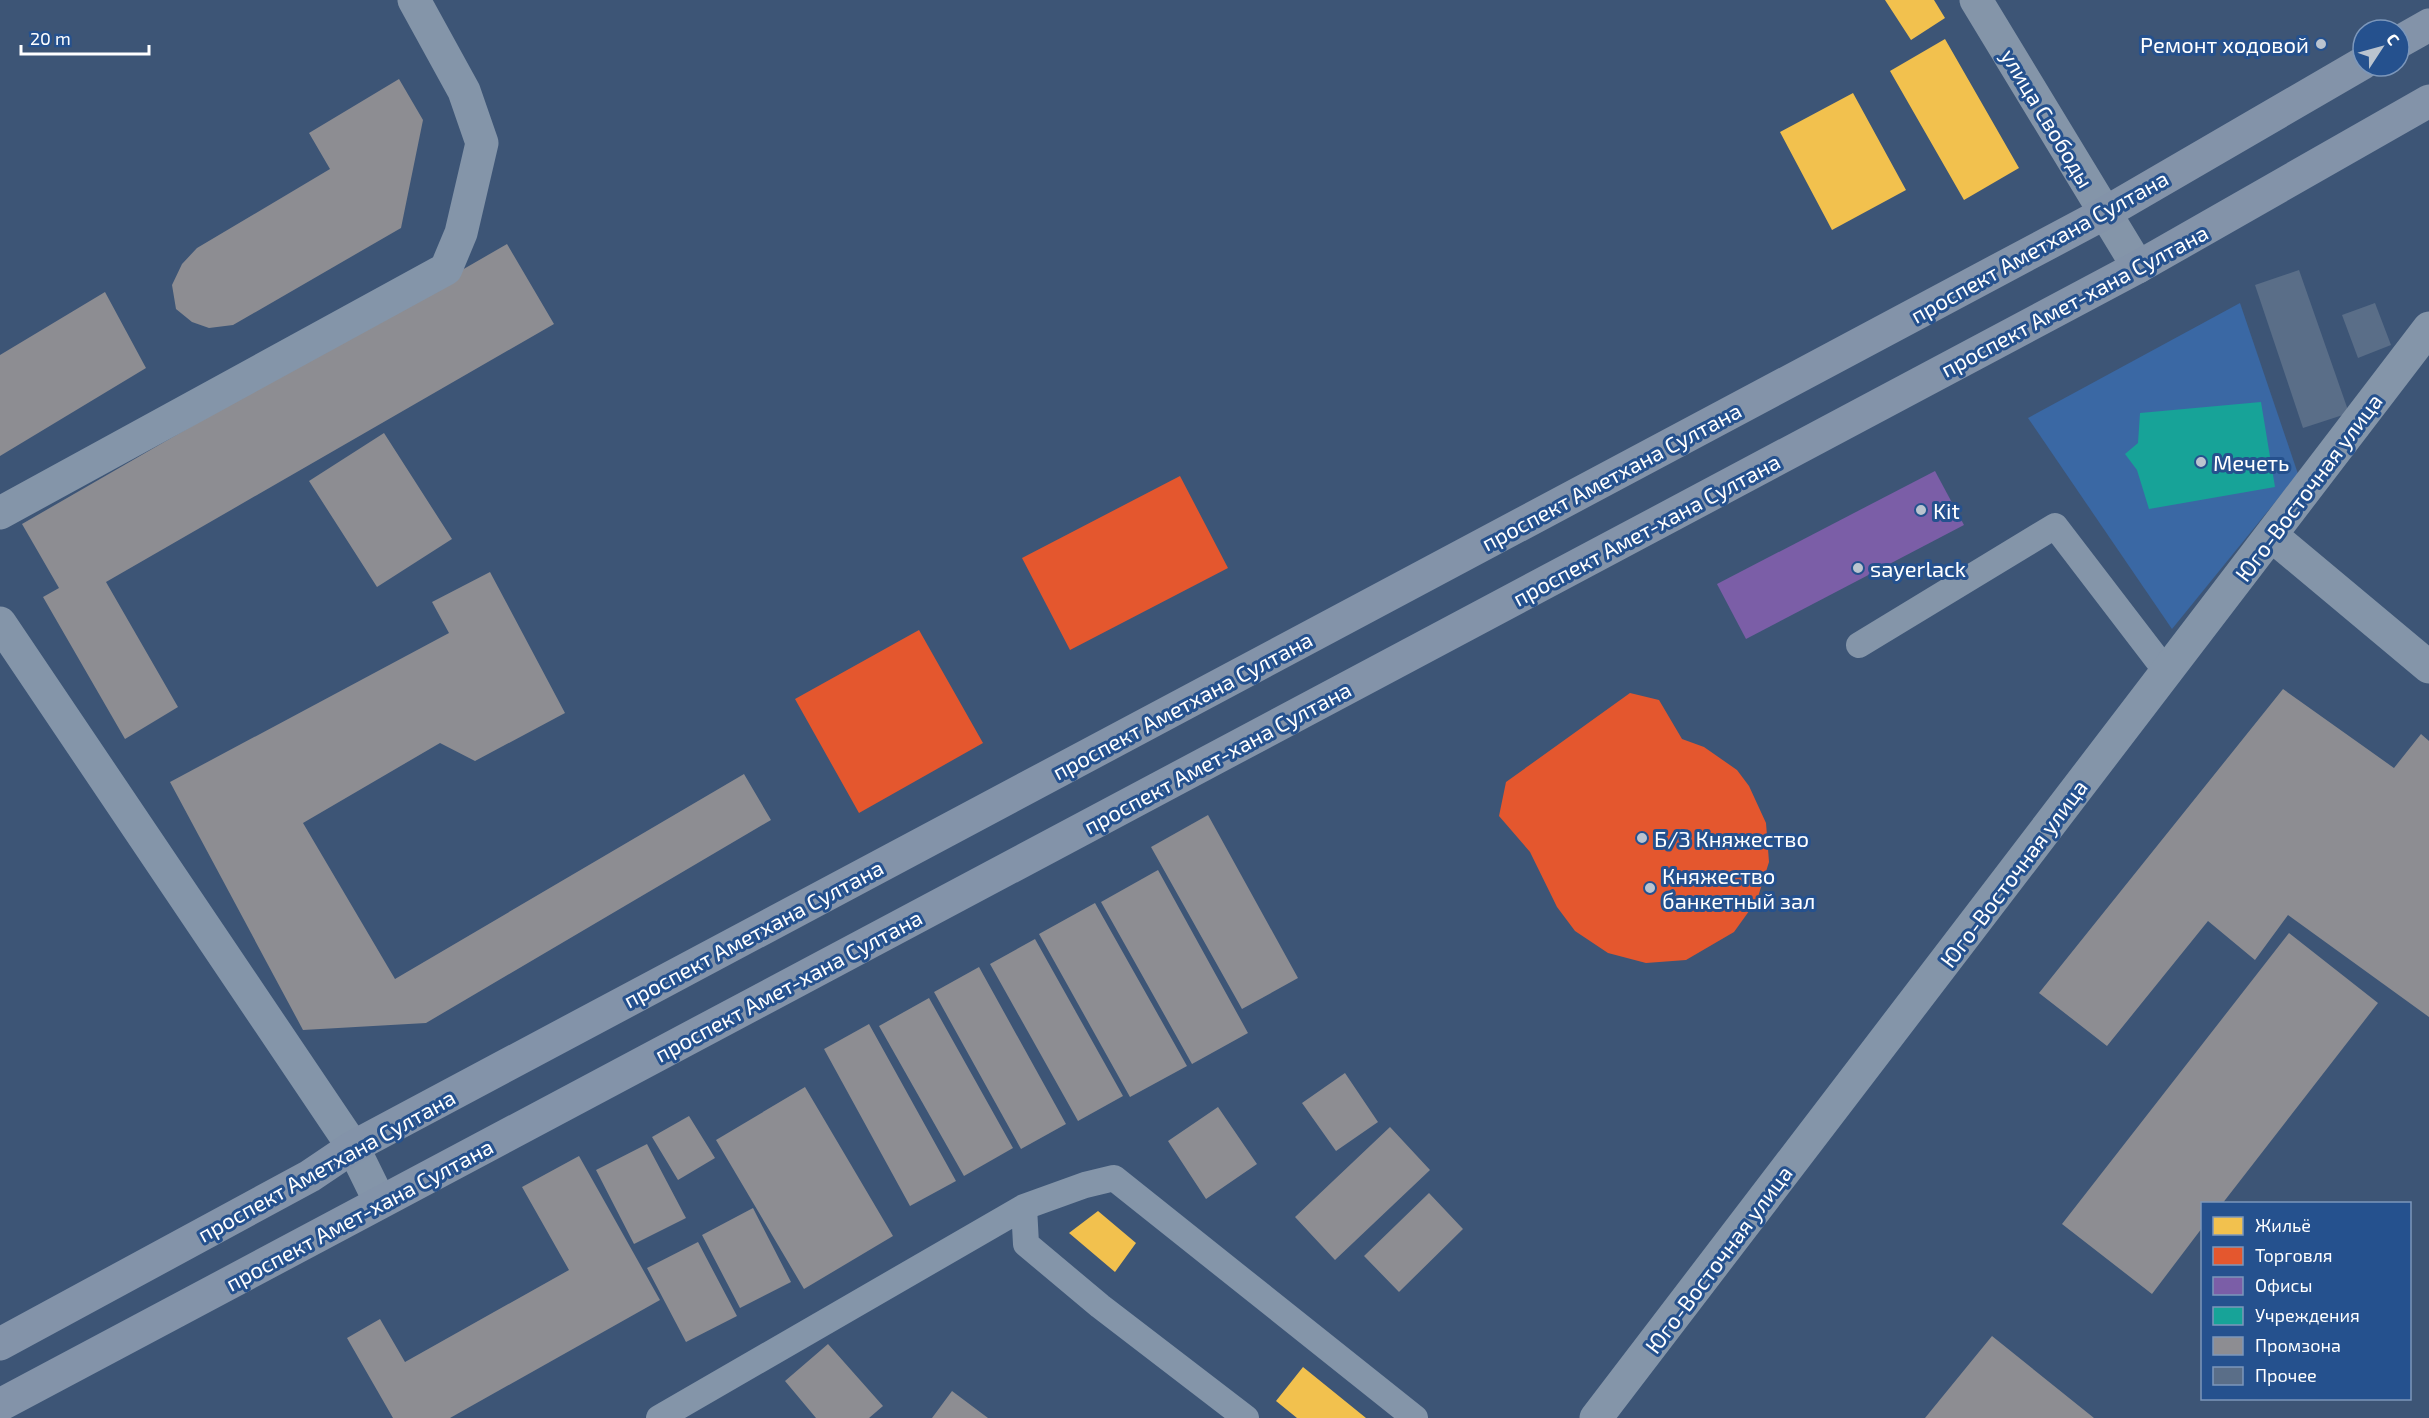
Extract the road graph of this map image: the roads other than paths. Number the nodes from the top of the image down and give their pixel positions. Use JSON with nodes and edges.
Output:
{"nodes":[{"id":1,"x":414,"y":0,"type":"edge"},
{"id":2,"x":1976,"y":0,"type":"edge"},
{"id":3,"x":2429,"y":25,"type":"edge"},
{"id":4,"x":2411,"y":35,"type":"edge"},
{"id":5,"x":2351,"y":70,"type":"edge"},
{"id":6,"x":2429,"y":101,"type":"edge"},
{"id":7,"x":2105,"y":213,"type":"junction"},
{"id":8,"x":2138,"y":267,"type":"junction"},
{"id":9,"x":2429,"y":327,"type":"edge"},
{"id":10,"x":0,"y":513,"type":"edge"},
{"id":11,"x":2271,"y":535,"type":"junction"},
{"id":12,"x":0,"y":623,"type":"edge"},
{"id":13,"x":1859,"y":645,"type":"dead end"},
{"id":14,"x":2429,"y":667,"type":"edge"},
{"id":15,"x":2166,"y":671,"type":"junction"},
{"id":16,"x":352,"y":1147,"type":"junction"},
{"id":17,"x":380,"y":1202,"type":"junction"},
{"id":18,"x":1023,"y":1207,"type":"junction"},
{"id":19,"x":0,"y":1344,"type":"edge"},
{"id":20,"x":0,"y":1405,"type":"edge"},
{"id":21,"x":658,"y":1418,"type":"edge"},
{"id":22,"x":1246,"y":1418,"type":"edge"},
{"id":23,"x":1415,"y":1418,"type":"edge"},
{"id":24,"x":1596,"y":1418,"type":"edge"}],
"edges":[{"from":1,"to":10,"type":"street"},
{"from":2,"to":7,"type":"street","name":"улица Свободы"},
{"from":3,"to":4,"type":"main road"},
{"from":5,"to":7,"type":"main road","name":"проспект Аметхана Султана"},
{"from":6,"to":8,"type":"main road","name":"проспект Амет-хана Султана"},
{"from":7,"to":8,"type":"street","name":"улица Свободы"},
{"from":7,"to":16,"type":"main road","name":"проспект Аметхана Султана"},
{"from":8,"to":17,"type":"main road","name":"проспект Амет-хана Султана"},
{"from":9,"to":11,"type":"street","name":"Юго-Восточная улица"},
{"from":11,"to":14,"type":"street"},
{"from":11,"to":15,"type":"street","name":"Юго-Восточная улица"},
{"from":12,"to":16,"type":"street"},
{"from":13,"to":15,"type":"lane"},
{"from":15,"to":24,"type":"street","name":"Юго-Восточная улица"},
{"from":16,"to":17,"type":"street"},
{"from":16,"to":19,"type":"main road","name":"проспект Аметхана Султана"},
{"from":17,"to":20,"type":"main road","name":"проспект Амет-хана Султана"},
{"from":18,"to":21,"type":"lane"},
{"from":18,"to":22,"type":"lane"},
{"from":18,"to":23,"type":"lane"}]}
